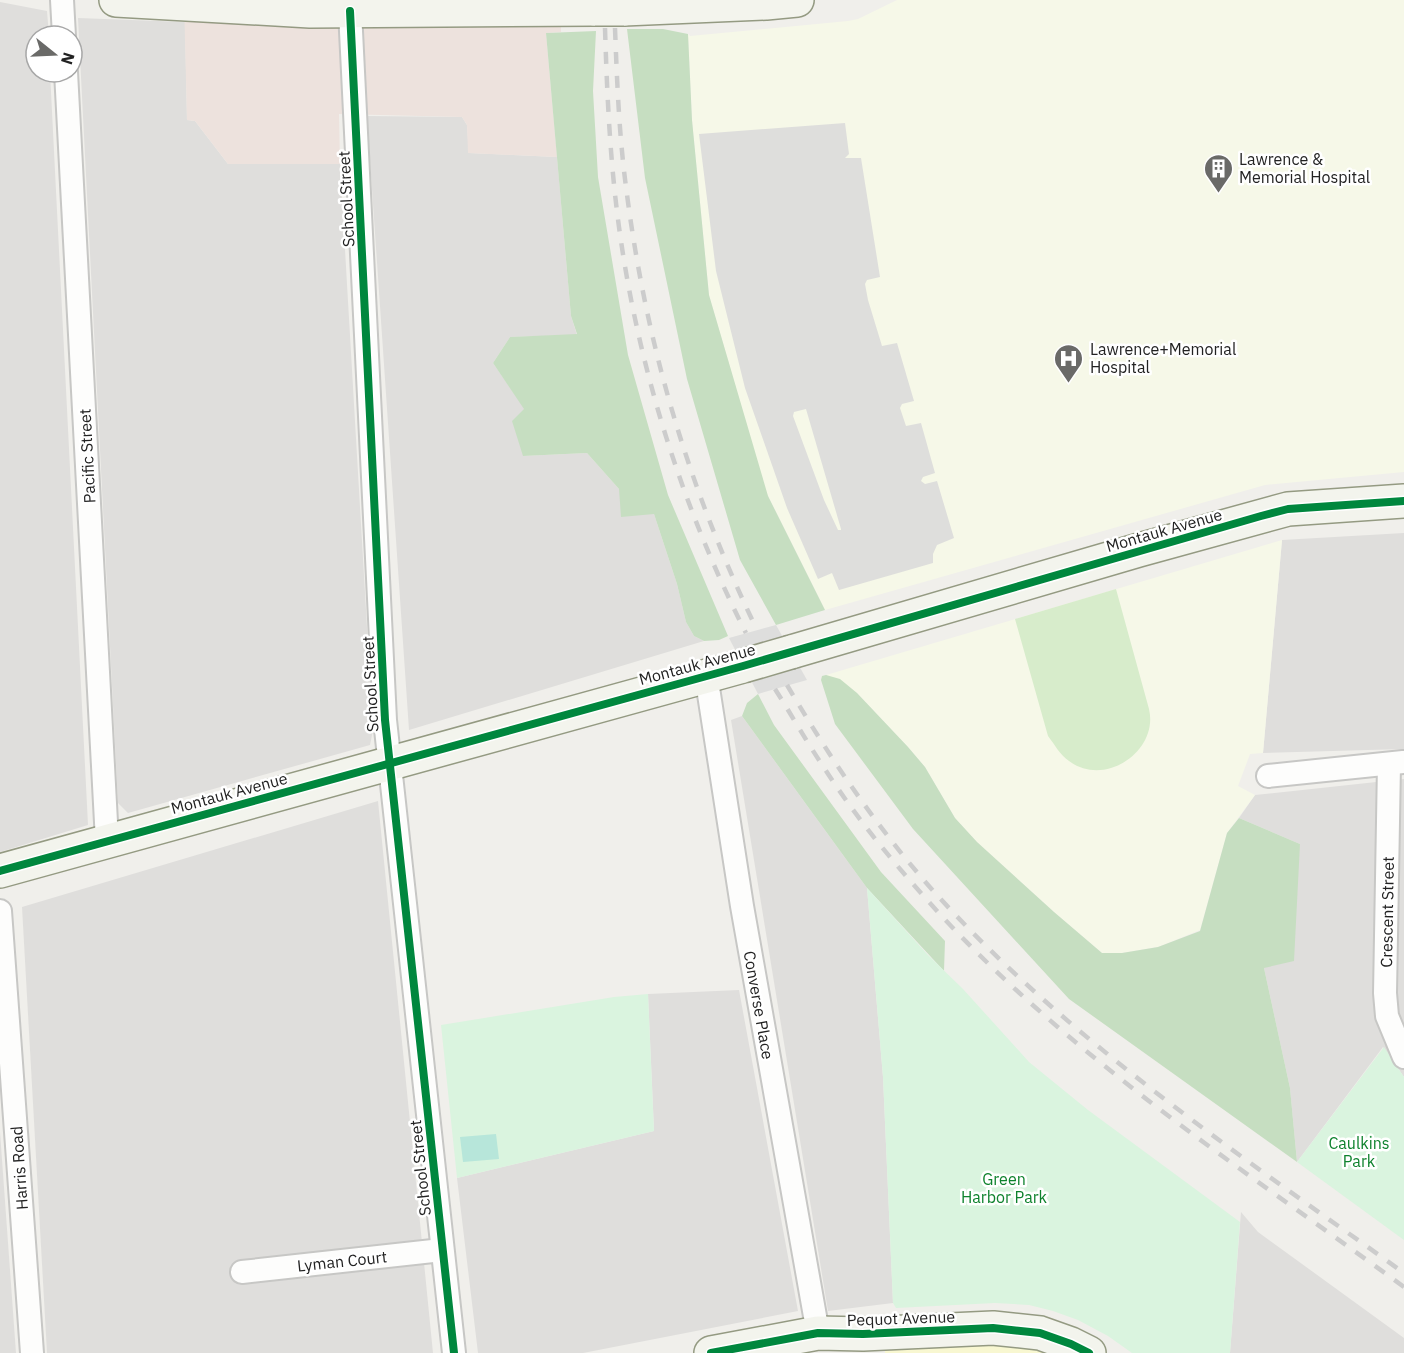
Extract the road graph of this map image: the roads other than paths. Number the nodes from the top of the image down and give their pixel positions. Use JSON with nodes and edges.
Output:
{"nodes":[{"id":1,"x":62,"y":0,"type":"edge"},
{"id":2,"x":116,"y":0,"type":"edge"},
{"id":3,"x":797,"y":0,"type":"edge"},
{"id":4,"x":350,"y":11,"type":"junction"},
{"id":5,"x":63,"y":24,"type":"edge"},
{"id":6,"x":67,"y":84,"type":"edge"},
{"id":7,"x":1404,"y":501,"type":"edge"},
{"id":8,"x":706,"y":675,"type":"junction"},
{"id":9,"x":1396,"y":763,"type":"edge"},
{"id":10,"x":389,"y":764,"type":"junction"},
{"id":11,"x":1268,"y":776,"type":"dead end"},
{"id":12,"x":107,"y":841,"type":"junction"},
{"id":13,"x":0,"y":871,"type":"edge"},
{"id":14,"x":0,"y":911,"type":"edge"},
{"id":15,"x":1404,"y":1057,"type":"edge"},
{"id":16,"x":442,"y":1250,"type":"junction"},
{"id":17,"x":242,"y":1272,"type":"dead end"},
{"id":18,"x":818,"y":1333,"type":"junction"},
{"id":19,"x":32,"y":1353,"type":"edge"},
{"id":20,"x":454,"y":1353,"type":"edge"},
{"id":21,"x":711,"y":1353,"type":"edge"},
{"id":22,"x":1089,"y":1353,"type":"edge"}],
"edges":[{"from":1,"to":5,"type":"street"},
{"from":2,"to":4,"type":"street"},
{"from":3,"to":4,"type":"street"},
{"from":4,"to":10,"type":"street","name":"School Street"},
{"from":6,"to":12,"type":"street","name":"Pacific Street"},
{"from":7,"to":8,"type":"street","name":"Montauk Avenue","bridge":true},
{"from":8,"to":10,"type":"street","name":"Montauk Avenue"},
{"from":8,"to":18,"type":"street","name":"Converse Place"},
{"from":9,"to":11,"type":"street"},
{"from":9,"to":15,"type":"street","name":"Crescent Street"},
{"from":10,"to":12,"type":"street","name":"Montauk Avenue"},
{"from":10,"to":16,"type":"street","name":"School Street"},
{"from":12,"to":13,"type":"street","name":"Montauk Avenue"},
{"from":14,"to":19,"type":"street","name":"Harris Road"},
{"from":16,"to":17,"type":"street","name":"Lyman Court"},
{"from":16,"to":20,"type":"street","name":"School Street"},
{"from":18,"to":21,"type":"street","name":"Pequot Avenue"},
{"from":18,"to":22,"type":"street","name":"Pequot Avenue"}]}
